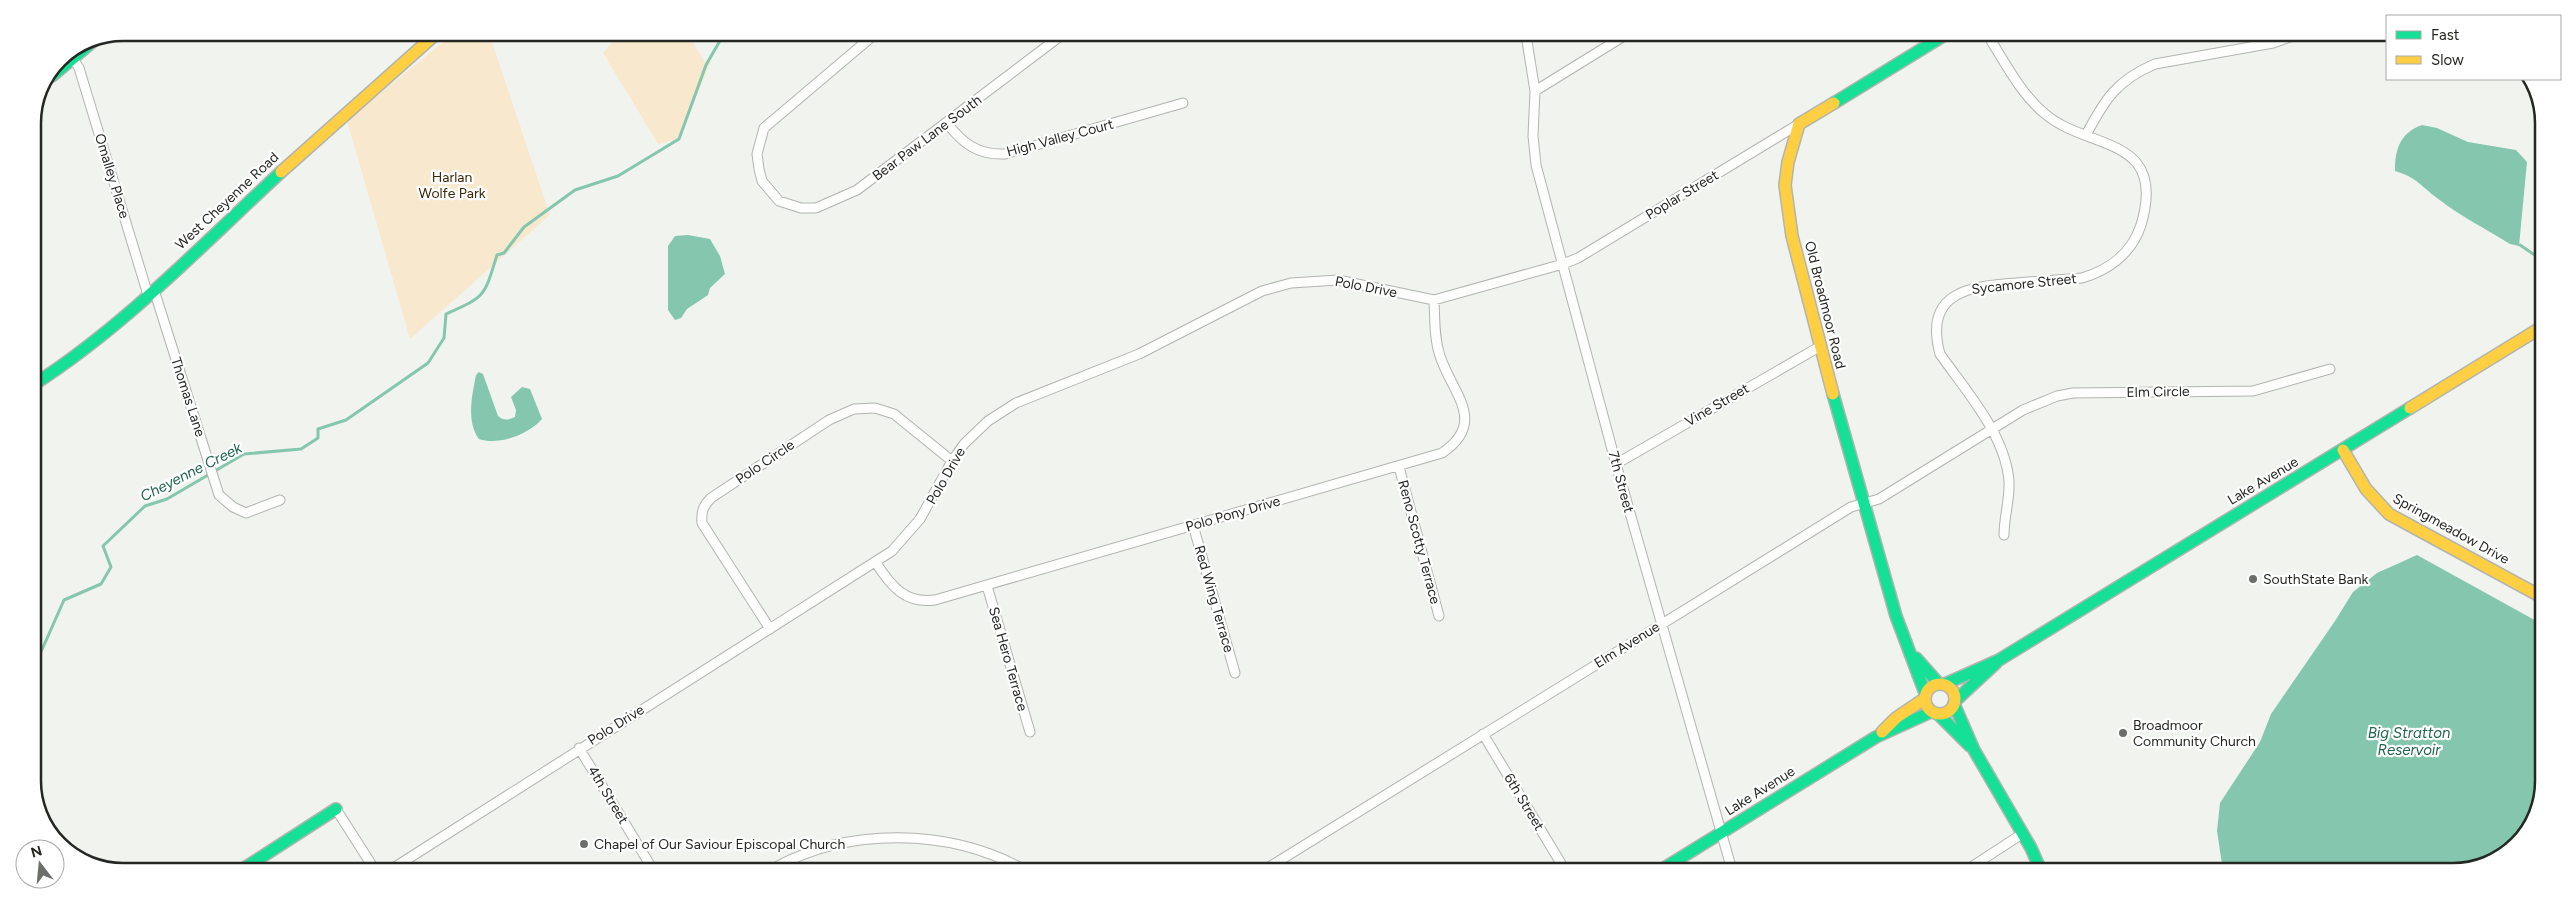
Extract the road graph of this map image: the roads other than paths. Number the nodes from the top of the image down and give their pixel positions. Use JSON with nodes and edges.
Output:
{"nodes":[{"id":1,"x":428,"y":41,"type":"edge"},
{"id":2,"x":867,"y":41,"type":"edge"},
{"id":3,"x":1054,"y":41,"type":"edge"},
{"id":4,"x":1527,"y":41,"type":"edge"},
{"id":5,"x":1616,"y":41,"type":"edge"},
{"id":6,"x":1935,"y":41,"type":"edge"},
{"id":7,"x":1991,"y":41,"type":"edge"},
{"id":8,"x":2279,"y":41,"type":"edge"},
{"id":9,"x":73,"y":59,"type":"joint"},
{"id":10,"x":64,"y":66,"type":"edge"},
{"id":11,"x":1535,"y":91,"type":"junction"},
{"id":12,"x":1183,"y":103,"type":"dead end"},
{"id":13,"x":947,"y":123,"type":"junction"},
{"id":14,"x":1799,"y":124,"type":"junction"},
{"id":15,"x":2086,"y":135,"type":"junction"},
{"id":16,"x":1563,"y":264,"type":"junction"},
{"id":17,"x":151,"y":292,"type":"junction"},
{"id":18,"x":1434,"y":300,"type":"junction"},
{"id":19,"x":2535,"y":331,"type":"edge"},
{"id":20,"x":1819,"y":346,"type":"junction"},
{"id":21,"x":2330,"y":369,"type":"dead end"},
{"id":22,"x":41,"y":380,"type":"edge"},
{"id":23,"x":1992,"y":430,"type":"junction"},
{"id":24,"x":2343,"y":450,"type":"junction"},
{"id":25,"x":952,"y":461,"type":"junction"},
{"id":26,"x":1616,"y":464,"type":"junction"},
{"id":27,"x":1399,"y":467,"type":"junction"},
{"id":28,"x":280,"y":500,"type":"dead end"},
{"id":29,"x":1865,"y":502,"type":"junction"},
{"id":30,"x":1193,"y":525,"type":"junction"},
{"id":31,"x":2004,"y":535,"type":"dead end"},
{"id":32,"x":876,"y":563,"type":"junction"},
{"id":33,"x":987,"y":586,"type":"junction"},
{"id":34,"x":2535,"y":593,"type":"edge"},
{"id":35,"x":1439,"y":616,"type":"dead end"},
{"id":36,"x":1661,"y":625,"type":"junction"},
{"id":37,"x":770,"y":628,"type":"junction"},
{"id":38,"x":1912,"y":653,"type":"junction"},
{"id":39,"x":1999,"y":660,"type":"junction"},
{"id":40,"x":1235,"y":672,"type":"dead end"},
{"id":41,"x":1942,"y":684,"type":"junction"},
{"id":42,"x":1925,"y":696,"type":"junction"},
{"id":43,"x":1955,"y":702,"type":"junction"},
{"id":44,"x":1935,"y":713,"type":"junction"},
{"id":45,"x":1030,"y":732,"type":"dead end"},
{"id":46,"x":1483,"y":734,"type":"junction"},
{"id":47,"x":1876,"y":737,"type":"junction"},
{"id":48,"x":579,"y":748,"type":"junction"},
{"id":49,"x":1974,"y":750,"type":"junction"},
{"id":50,"x":336,"y":809,"type":"joint"},
{"id":51,"x":1720,"y":833,"type":"junction"},
{"id":52,"x":2022,"y":834,"type":"junction"},
{"id":53,"x":252,"y":863,"type":"edge"},
{"id":54,"x":370,"y":863,"type":"edge"},
{"id":55,"x":401,"y":863,"type":"edge"},
{"id":56,"x":649,"y":863,"type":"edge"},
{"id":57,"x":785,"y":863,"type":"edge"},
{"id":58,"x":1008,"y":863,"type":"edge"},
{"id":59,"x":1283,"y":863,"type":"edge"},
{"id":60,"x":1562,"y":863,"type":"edge"},
{"id":61,"x":1672,"y":863,"type":"edge"},
{"id":62,"x":1730,"y":863,"type":"edge"},
{"id":63,"x":1975,"y":863,"type":"edge"},
{"id":64,"x":2037,"y":863,"type":"edge"}],
"edges":[{"from":1,"to":17,"type":"main road","name":"West Cheyenne Road"},
{"from":2,"to":13,"type":"street","name":"Bear Paw Lane South"},
{"from":3,"to":13,"type":"street","name":"Bear Paw Lane South"},
{"from":4,"to":11,"type":"street","name":"7th Street"},
{"from":5,"to":11,"type":"street"},
{"from":6,"to":14,"type":"main road"},
{"from":7,"to":15,"type":"street","name":"Sycamore Street"},
{"from":8,"to":15,"type":"street"},
{"from":9,"to":10,"type":"main road"},
{"from":9,"to":17,"type":"street","name":"Omalley Place"},
{"from":11,"to":16,"type":"street","name":"7th Street"},
{"from":12,"to":13,"type":"street","name":"High Valley Court"},
{"from":14,"to":16,"type":"street","name":"Poplar Street"},
{"from":14,"to":20,"type":"main road","name":"Old Broadmoor Road"},
{"from":15,"to":23,"type":"street","name":"Sycamore Street"},
{"from":16,"to":18,"type":"street","name":"Polo Drive"},
{"from":16,"to":26,"type":"street","name":"7th Street"},
{"from":17,"to":22,"type":"main road","name":"West Cheyenne Road"},
{"from":17,"to":28,"type":"street","name":"Thomas Lane"},
{"from":18,"to":25,"type":"street","name":"Polo Drive"},
{"from":18,"to":27,"type":"street","name":"Polo Pony Drive"},
{"from":19,"to":24,"type":"main road","name":"Lake Avenue"},
{"from":20,"to":26,"type":"street","name":"Vine Street"},
{"from":20,"to":29,"type":"main road","name":"Old Broadmoor Road"},
{"from":21,"to":23,"type":"street","name":"Elm Circle"},
{"from":23,"to":29,"type":"street","name":"Elm Avenue"},
{"from":23,"to":31,"type":"street","name":"Sycamore Street"},
{"from":24,"to":34,"type":"main road","name":"Springmeadow Drive"},
{"from":24,"to":39,"type":"main road","name":"Lake Avenue"},
{"from":25,"to":32,"type":"street","name":"Polo Drive"},
{"from":25,"to":37,"type":"street","name":"Polo Circle"},
{"from":26,"to":36,"type":"street","name":"7th Street"},
{"from":27,"to":30,"type":"street","name":"Polo Pony Drive"},
{"from":27,"to":35,"type":"street","name":"Reno Scotty Terrace"},
{"from":29,"to":36,"type":"street","name":"Elm Avenue"},
{"from":29,"to":38,"type":"main road","name":"Old Broadmoor Road"},
{"from":30,"to":33,"type":"street","name":"Polo Pony Drive"},
{"from":30,"to":40,"type":"street","name":"Red Wing Terrace"},
{"from":32,"to":33,"type":"street","name":"Polo Pony Drive"},
{"from":32,"to":37,"type":"street","name":"Polo Drive"},
{"from":33,"to":45,"type":"street","name":"Sea Hero Terrace"},
{"from":36,"to":46,"type":"street","name":"Elm Avenue"},
{"from":36,"to":51,"type":"street","name":"7th Street"},
{"from":37,"to":48,"type":"street","name":"Polo Drive"},
{"from":38,"to":41,"type":"main road","name":"Old Broadmoor Road"},
{"from":38,"to":42,"type":"main road","name":"Old Broadmoor Road"},
{"from":39,"to":41,"type":"main road","name":"Lake Avenue"},
{"from":39,"to":43,"type":"main road","name":"Lake Avenue"},
{"from":41,"to":42,"type":"main road"},
{"from":41,"to":43,"type":"main road"},
{"from":42,"to":44,"type":"main road"},
{"from":42,"to":47,"type":"main road","name":"Lake Avenue"},
{"from":43,"to":44,"type":"main road"},
{"from":43,"to":49,"type":"main road"},
{"from":44,"to":47,"type":"main road","name":"Lake Avenue"},
{"from":44,"to":49,"type":"main road"},
{"from":46,"to":59,"type":"street","name":"Elm Avenue"},
{"from":46,"to":60,"type":"street","name":"6th Street"},
{"from":47,"to":51,"type":"main road","name":"Lake Avenue"},
{"from":48,"to":55,"type":"street","name":"Polo Drive"},
{"from":48,"to":56,"type":"street","name":"4th Street"},
{"from":49,"to":52,"type":"main road"},
{"from":50,"to":53,"type":"main road"},
{"from":50,"to":54,"type":"street"},
{"from":51,"to":61,"type":"main road","name":"Lake Avenue"},
{"from":51,"to":62,"type":"street","name":"7th Street"},
{"from":52,"to":63,"type":"street"},
{"from":52,"to":64,"type":"main road"},
{"from":57,"to":58,"type":"street"}]}
